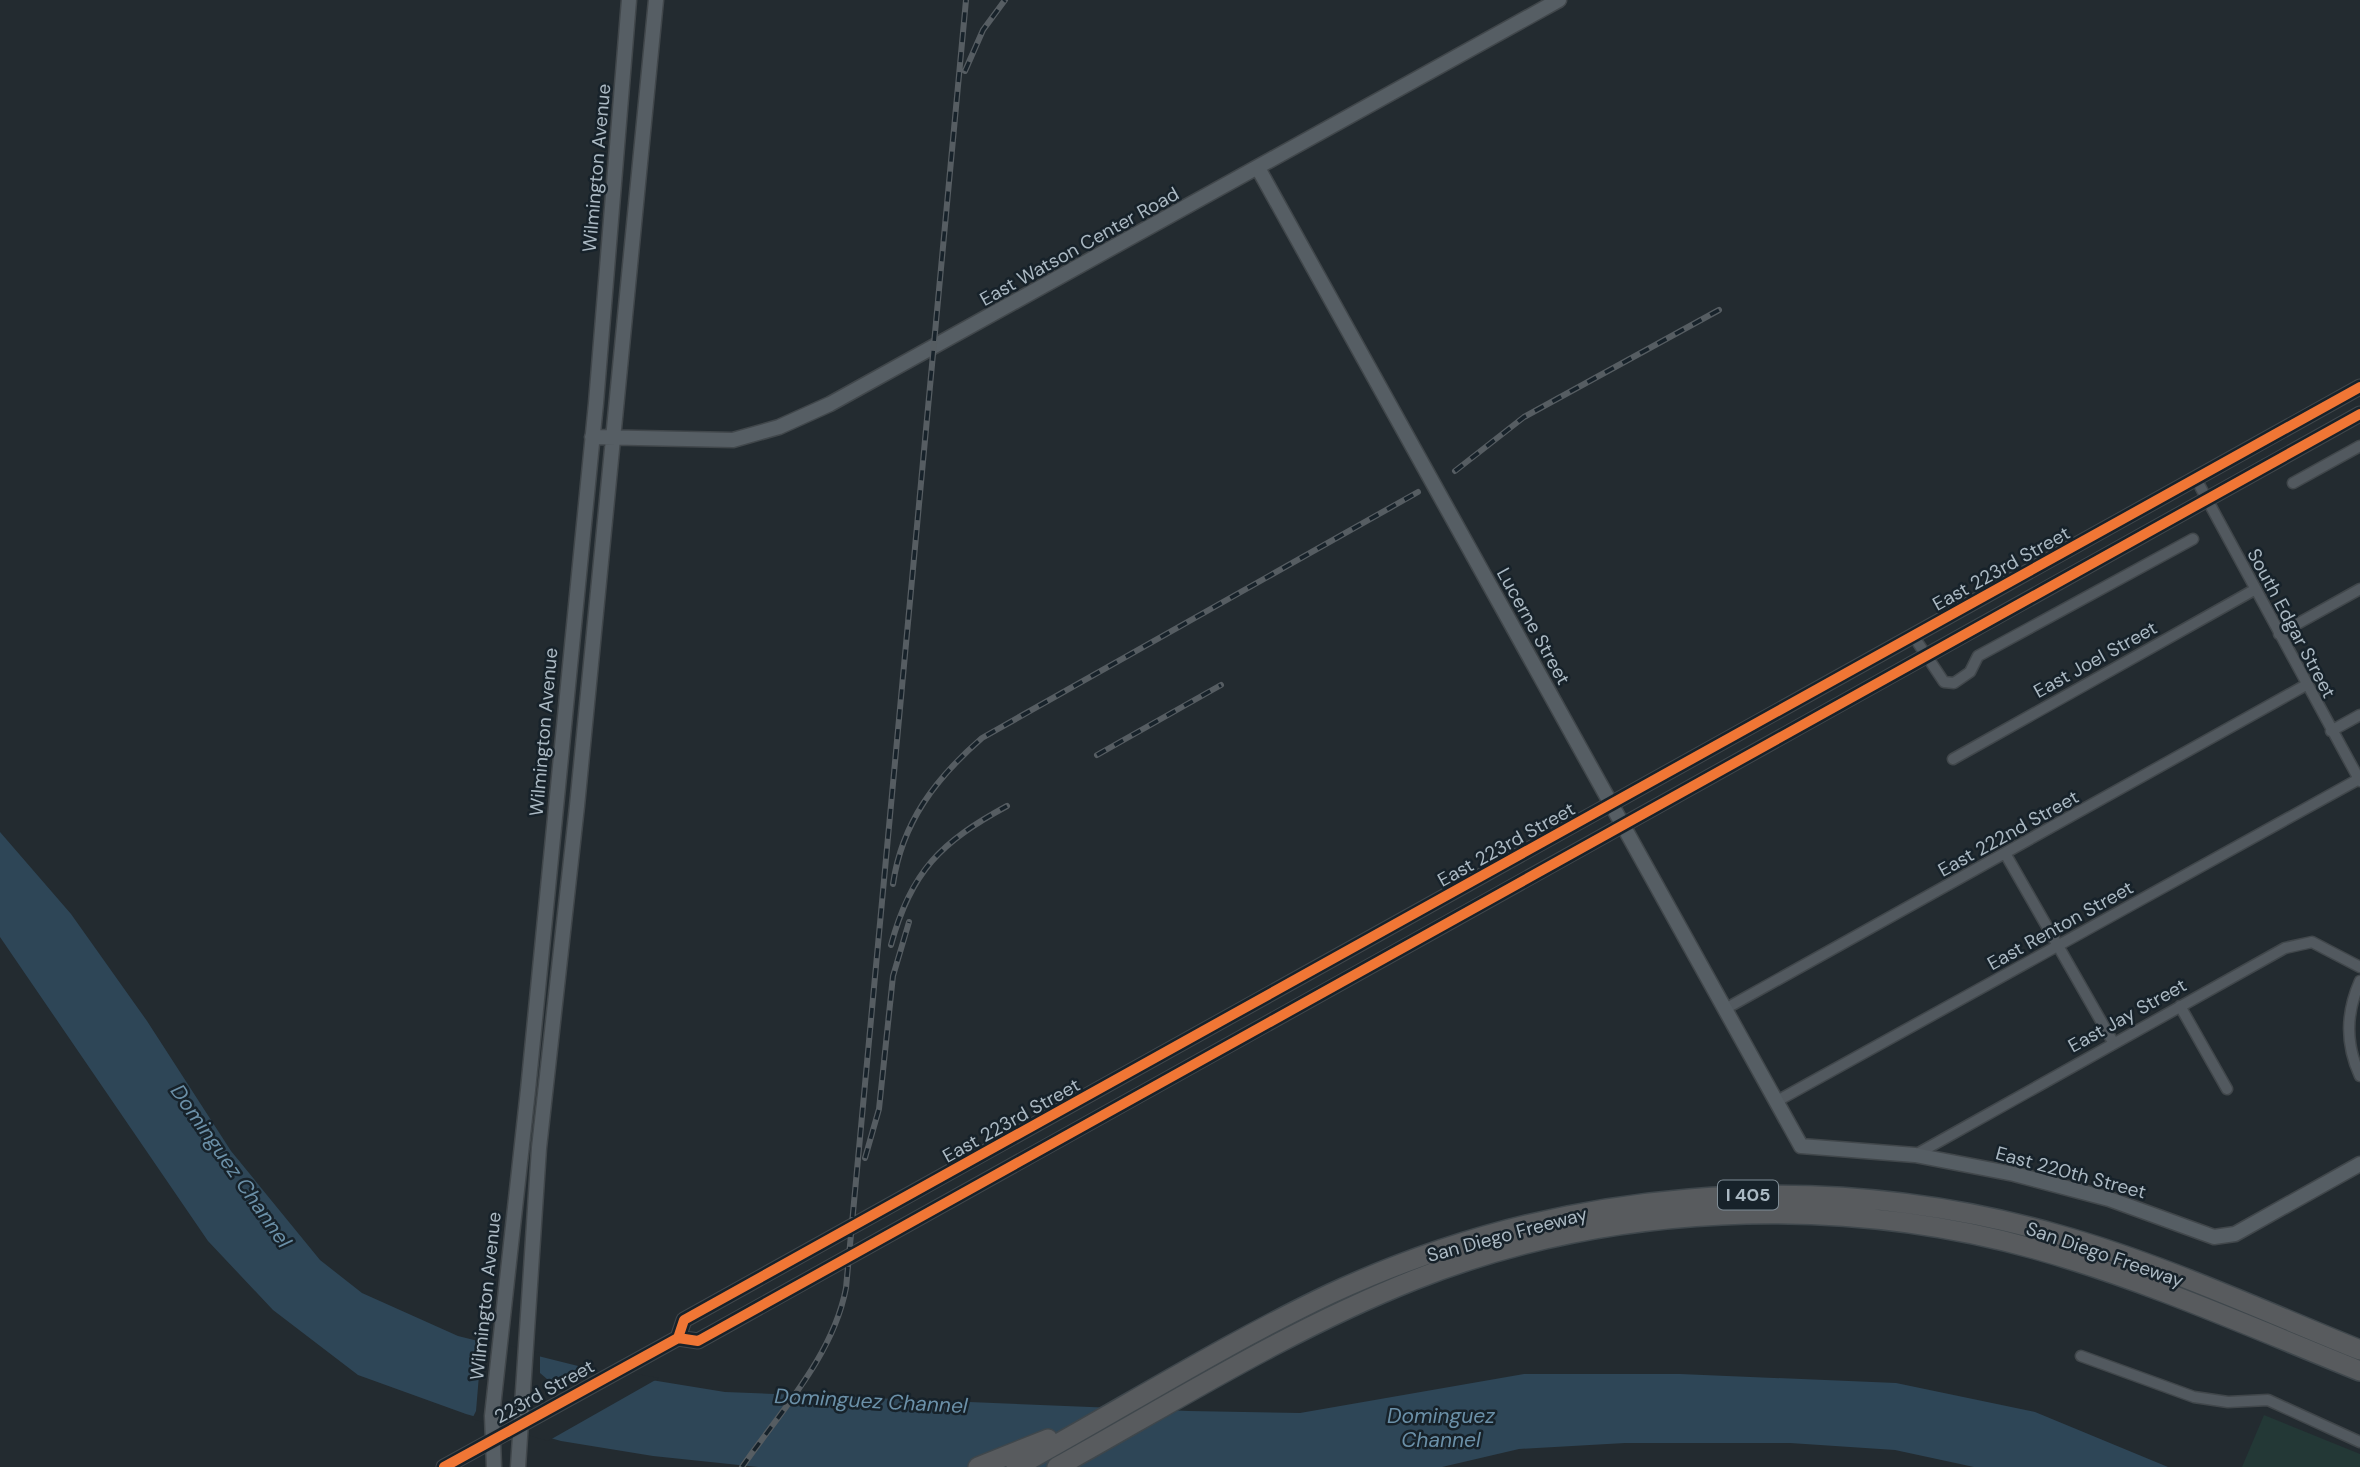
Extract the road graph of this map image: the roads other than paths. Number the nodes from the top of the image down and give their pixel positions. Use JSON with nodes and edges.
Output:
{"nodes":[{"id":1,"x":629,"y":0,"type":"edge"},
{"id":2,"x":656,"y":0,"type":"edge"},
{"id":3,"x":1559,"y":0,"type":"edge"},
{"id":4,"x":1258,"y":168,"type":"junction"},
{"id":5,"x":2360,"y":387,"type":"edge"},
{"id":6,"x":2360,"y":414,"type":"edge"},
{"id":7,"x":592,"y":437,"type":"junction"},
{"id":8,"x":615,"y":438,"type":"junction"},
{"id":9,"x":2360,"y":446,"type":"edge"},
{"id":10,"x":2196,"y":480,"type":"junction"},
{"id":11,"x":2293,"y":483,"type":"dead end"},
{"id":12,"x":2208,"y":501,"type":"junction"},
{"id":13,"x":2193,"y":539,"type":"dead end"},
{"id":14,"x":2360,"y":589,"type":"edge"},
{"id":15,"x":2254,"y":590,"type":"junction"},
{"id":16,"x":2279,"y":634,"type":"junction"},
{"id":17,"x":1914,"y":637,"type":"junction"},
{"id":18,"x":1927,"y":657,"type":"junction"},
{"id":19,"x":2306,"y":685,"type":"junction"},
{"id":20,"x":2360,"y":715,"type":"edge"},
{"id":21,"x":2331,"y":731,"type":"junction"},
{"id":22,"x":1953,"y":759,"type":"dead end"},
{"id":23,"x":2360,"y":780,"type":"edge"},
{"id":24,"x":1612,"y":806,"type":"junction"},
{"id":25,"x":1623,"y":826,"type":"junction"},
{"id":26,"x":2006,"y":855,"type":"junction"},
{"id":27,"x":548,"y":889,"type":"junction"},
{"id":28,"x":568,"y":890,"type":"junction"},
{"id":29,"x":2057,"y":946,"type":"junction"},
{"id":30,"x":2360,"y":967,"type":"edge"},
{"id":31,"x":2360,"y":981,"type":"edge"},
{"id":32,"x":2180,"y":1006,"type":"junction"},
{"id":33,"x":1725,"y":1009,"type":"junction"},
{"id":34,"x":2113,"y":1042,"type":"junction"},
{"id":35,"x":2360,"y":1076,"type":"edge"},
{"id":36,"x":2227,"y":1089,"type":"dead end"},
{"id":37,"x":1777,"y":1101,"type":"junction"},
{"id":38,"x":1915,"y":1155,"type":"junction"},
{"id":39,"x":2360,"y":1164,"type":"edge"},
{"id":40,"x":678,"y":1338,"type":"junction"},
{"id":41,"x":2360,"y":1350,"type":"edge"},
{"id":42,"x":2081,"y":1356,"type":"dead end"},
{"id":43,"x":2360,"y":1364,"type":"edge"},
{"id":44,"x":622,"y":1368,"type":"joint"},
{"id":45,"x":2360,"y":1371,"type":"edge"},
{"id":46,"x":2360,"y":1384,"type":"edge"},
{"id":47,"x":1184,"y":1392,"type":"junction"},
{"id":48,"x":1102,"y":1420,"type":"junction"},
{"id":49,"x":521,"y":1423,"type":"junction"},
{"id":50,"x":2360,"y":1442,"type":"edge"},
{"id":51,"x":489,"y":1444,"type":"junction"},
{"id":52,"x":518,"y":1462,"type":"edge"},
{"id":53,"x":444,"y":1467,"type":"edge"},
{"id":54,"x":494,"y":1467,"type":"edge"},
{"id":55,"x":978,"y":1467,"type":"edge"},
{"id":56,"x":1016,"y":1467,"type":"edge"},
{"id":57,"x":1043,"y":1467,"type":"edge"},
{"id":58,"x":1057,"y":1467,"type":"edge"},
{"id":59,"x":1080,"y":1467,"type":"edge"}],
"edges":[{"from":1,"to":7,"type":"main road","name":"Wilmington Avenue"},
{"from":2,"to":8,"type":"main road","name":"Wilmington Avenue"},
{"from":3,"to":4,"type":"main road","name":"East Watson Center Road"},
{"from":4,"to":8,"type":"main road","name":"East Watson Center Road"},
{"from":4,"to":24,"type":"main road","name":"Lucerne Street"},
{"from":5,"to":10,"type":"main road","name":"East 223rd Street"},
{"from":6,"to":12,"type":"main road","name":"East 223rd Street"},
{"from":7,"to":8,"type":"main road","name":"East Watson Center Road"},
{"from":7,"to":27,"type":"main road","name":"Wilmington Avenue"},
{"from":8,"to":28,"type":"main road","name":"Wilmington Avenue"},
{"from":9,"to":11,"type":"street"},
{"from":10,"to":12,"type":"street","name":"South Edgar Street"},
{"from":10,"to":17,"type":"main road","name":"East 223rd Street"},
{"from":12,"to":15,"type":"street","name":"South Edgar Street"},
{"from":12,"to":18,"type":"main road","name":"East 223rd Street"},
{"from":13,"to":18,"type":"street"},
{"from":14,"to":16,"type":"street"},
{"from":15,"to":16,"type":"street","name":"South Edgar Street"},
{"from":15,"to":22,"type":"street","name":"East Joel Street"},
{"from":16,"to":19,"type":"street","name":"South Edgar Street"},
{"from":17,"to":18,"type":"street"},
{"from":17,"to":24,"type":"main road","name":"East 223rd Street"},
{"from":18,"to":25,"type":"main road","name":"East 223rd Street"},
{"from":19,"to":21,"type":"street","name":"South Edgar Street"},
{"from":19,"to":26,"type":"street","name":"East 222nd Street"},
{"from":20,"to":21,"type":"street"},
{"from":21,"to":23,"type":"street","name":"South Edgar Street"},
{"from":23,"to":29,"type":"street","name":"East Renton Street"},
{"from":24,"to":25,"type":"main road","name":"Lucerne Street"},
{"from":24,"to":40,"type":"main road","name":"East 223rd Street"},
{"from":25,"to":33,"type":"main road","name":"Lucerne Street"},
{"from":25,"to":40,"type":"main road","name":"East 223rd Street"},
{"from":26,"to":29,"type":"street"},
{"from":26,"to":33,"type":"street","name":"East 222nd Street"},
{"from":27,"to":28,"type":"main road"},
{"from":27,"to":51,"type":"main road","name":"Wilmington Avenue"},
{"from":28,"to":49,"type":"main road","name":"Wilmington Avenue"},
{"from":29,"to":34,"type":"street"},
{"from":29,"to":37,"type":"street","name":"East Renton Street"},
{"from":30,"to":32,"type":"street","name":"East Jay Street"},
{"from":31,"to":35,"type":"street"},
{"from":32,"to":34,"type":"street","name":"East Jay Street"},
{"from":32,"to":36,"type":"street"},
{"from":33,"to":37,"type":"main road","name":"Lucerne Street"},
{"from":34,"to":38,"type":"street","name":"East Jay Street"},
{"from":37,"to":38,"type":"main road","name":"East 220th Street"},
{"from":38,"to":39,"type":"main road","name":"East 220th Street"},
{"from":40,"to":44,"type":"main road","name":"East 223rd Street"},
{"from":41,"to":48,"type":"highway","name":"San Diego Freeway","number":"I 405"},
{"from":42,"to":50,"type":"street"},
{"from":43,"to":47,"type":"highway"},
{"from":44,"to":49,"type":"main road","name":"223rd Street"},
{"from":45,"to":47,"type":"highway"},
{"from":46,"to":59,"type":"highway","name":"San Diego Freeway","number":"I 405"},
{"from":47,"to":57,"type":"highway"},
{"from":47,"to":58,"type":"highway"},
{"from":48,"to":55,"type":"highway"},
{"from":48,"to":56,"type":"highway","name":"San Diego Freeway","number":"I 405"},
{"from":49,"to":51,"type":"main road","name":"223rd Street"},
{"from":49,"to":52,"type":"main road","name":"Wilmington Avenue"},
{"from":51,"to":53,"type":"main road"},
{"from":51,"to":54,"type":"main road","name":"Wilmington Avenue"}]}
